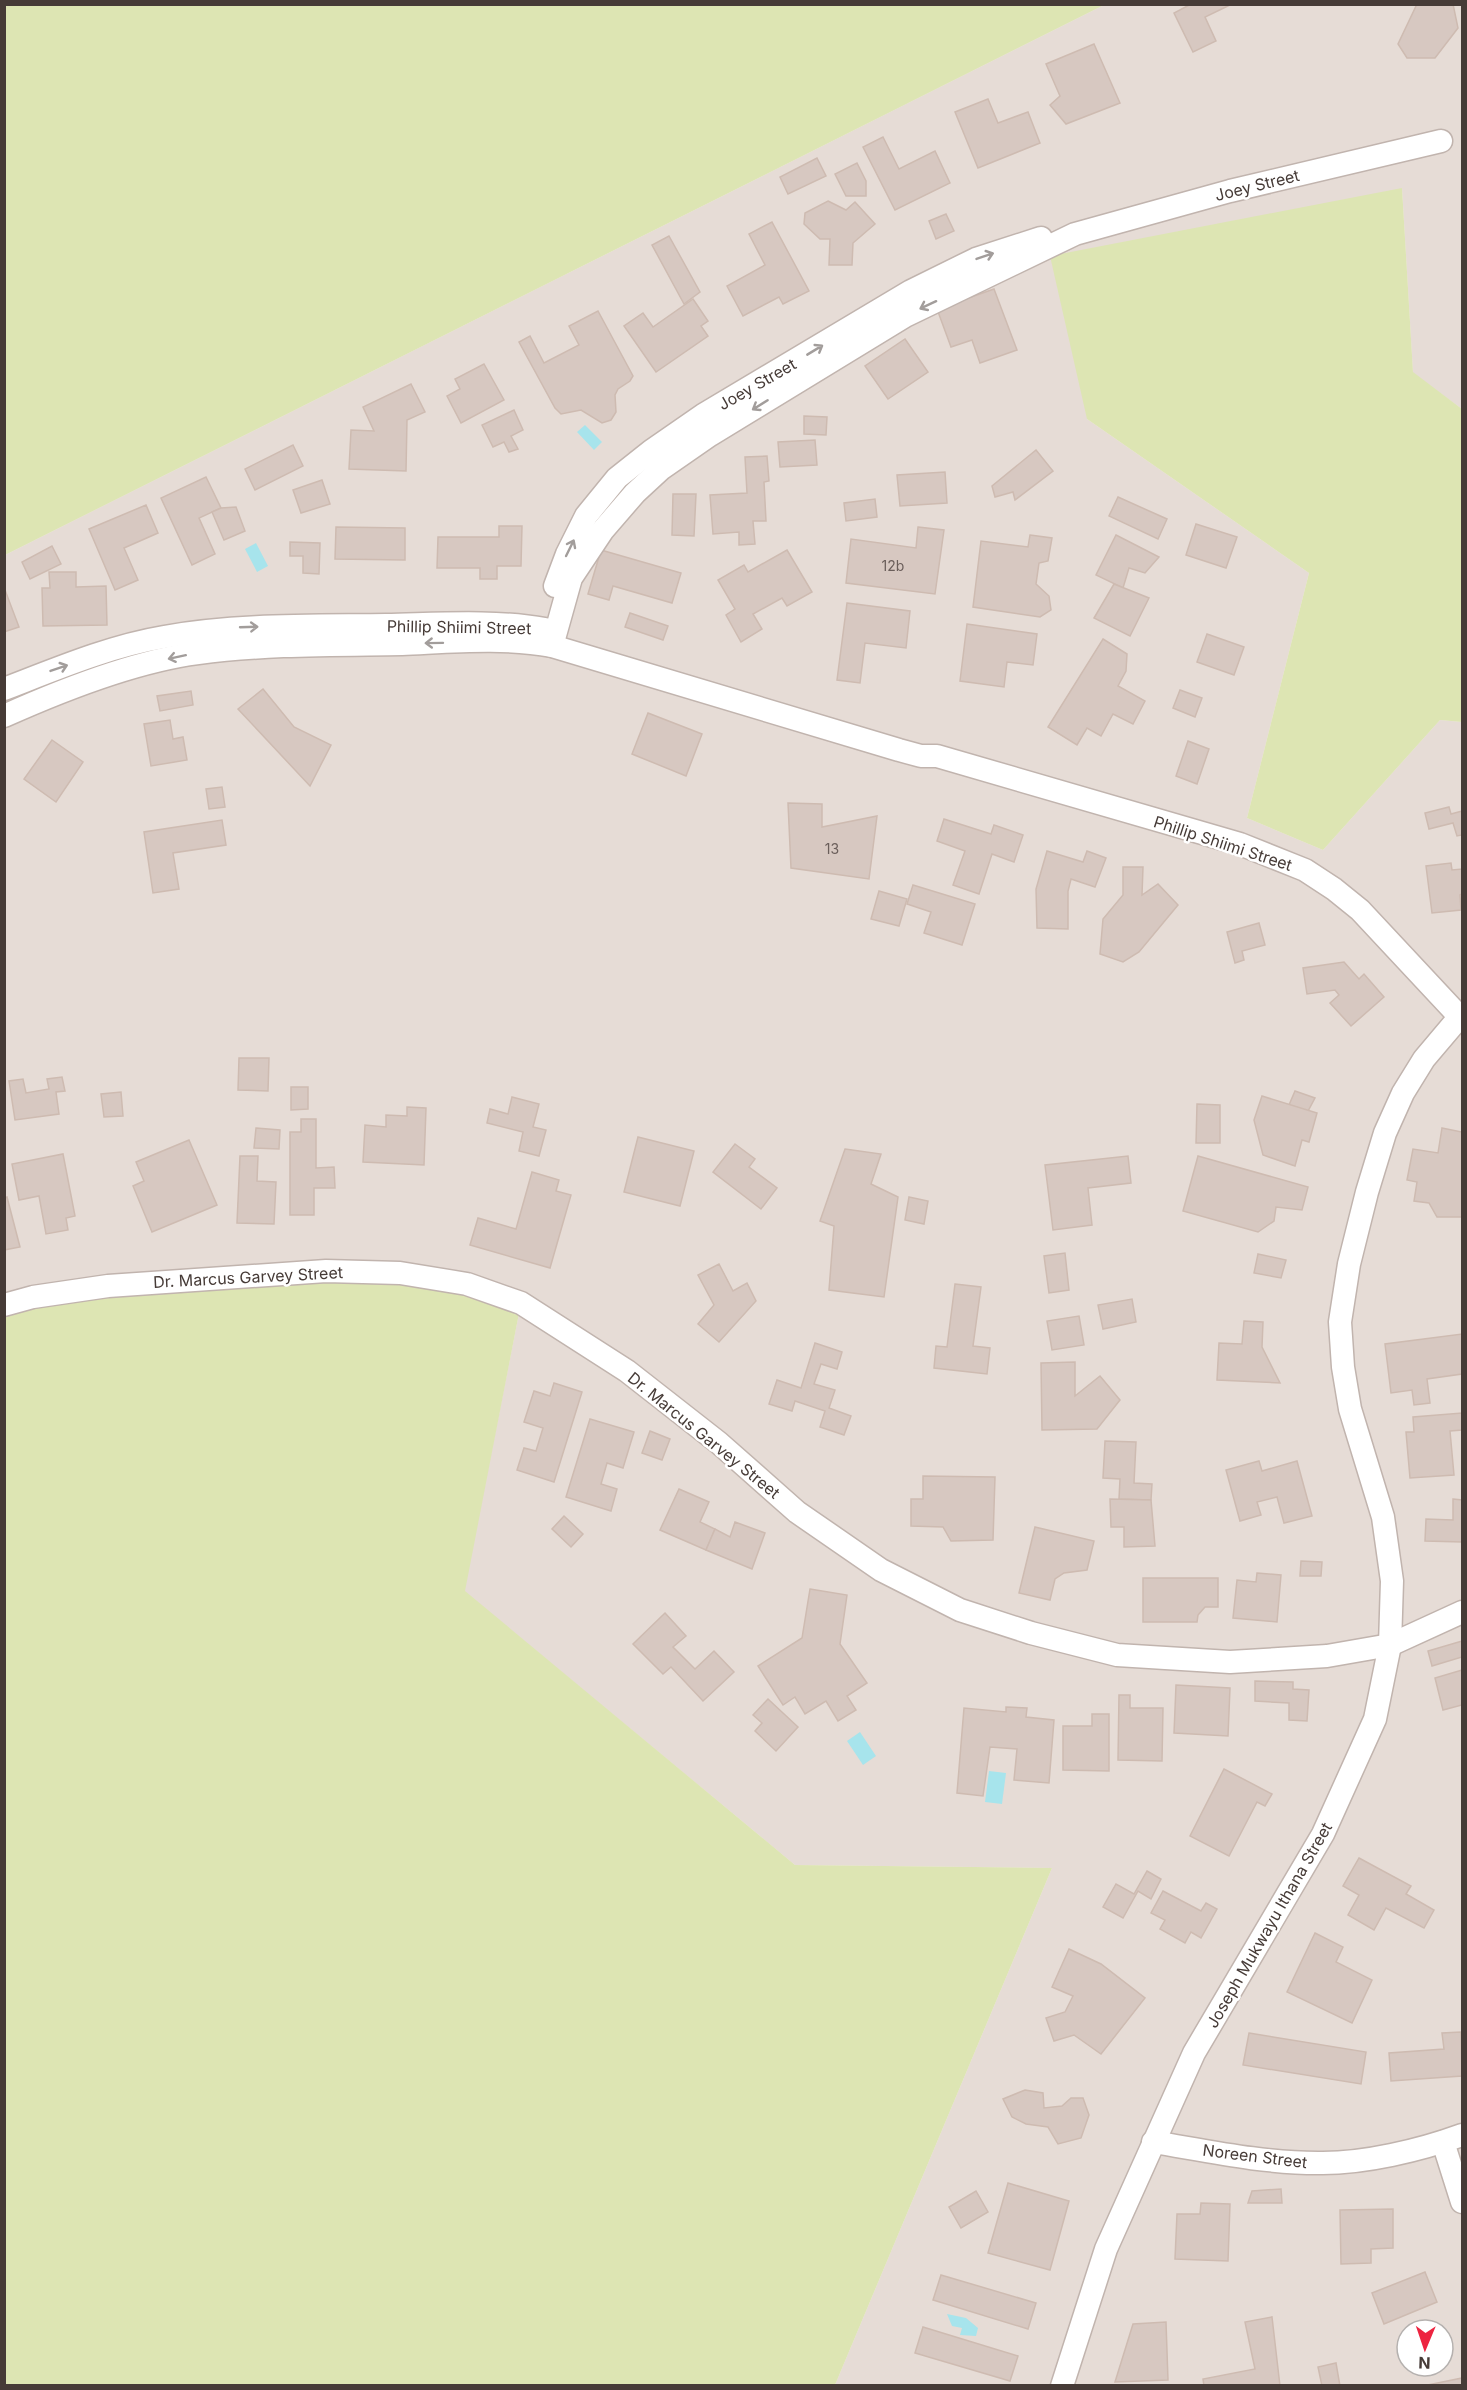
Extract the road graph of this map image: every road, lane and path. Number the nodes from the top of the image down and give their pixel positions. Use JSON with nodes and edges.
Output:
{"nodes":[{"id":1,"x":1441,"y":141,"type":"dead end"},
{"id":2,"x":545,"y":637,"type":"junction"},
{"id":3,"x":4,"y":689,"type":"edge"},
{"id":4,"x":4,"y":716,"type":"edge"},
{"id":5,"x":1461,"y":1015,"type":"edge"},
{"id":6,"x":4,"y":1305,"type":"edge"},
{"id":7,"x":1462,"y":1612,"type":"edge"},
{"id":8,"x":1390,"y":1645,"type":"junction"},
{"id":9,"x":1453,"y":2139,"type":"edge"},
{"id":10,"x":1153,"y":2142,"type":"junction"},
{"id":11,"x":1462,"y":2202,"type":"edge"},
{"id":12,"x":1062,"y":2385,"type":"edge"}],
"edges":[{"from":1,"to":2,"type":"street","name":"Joey Street"},
{"from":3,"to":2,"type":"street","name":"Phillip Shiimi Street","one_way":true},
{"from":2,"to":4,"type":"street","name":"Phillip Shiimi Street","one_way":true},
{"from":2,"to":5,"type":"street","name":"Phillip Shiimi Street"},
{"from":5,"to":8,"type":"street","name":"Joseph Mukwayu Ithana Street"},
{"from":6,"to":8,"type":"street","name":"Dr. Marcus Garvey Street"},
{"from":7,"to":8,"type":"street","name":"Dr. Marcus Garvey Street"},
{"from":8,"to":10,"type":"street","name":"Joseph Mukwayu Ithana Street"},
{"from":9,"to":10,"type":"street","name":"Noreen Street"},
{"from":9,"to":11,"type":"street"},
{"from":10,"to":12,"type":"street","name":"Joseph Mukwayu Ithana Street"}]}
